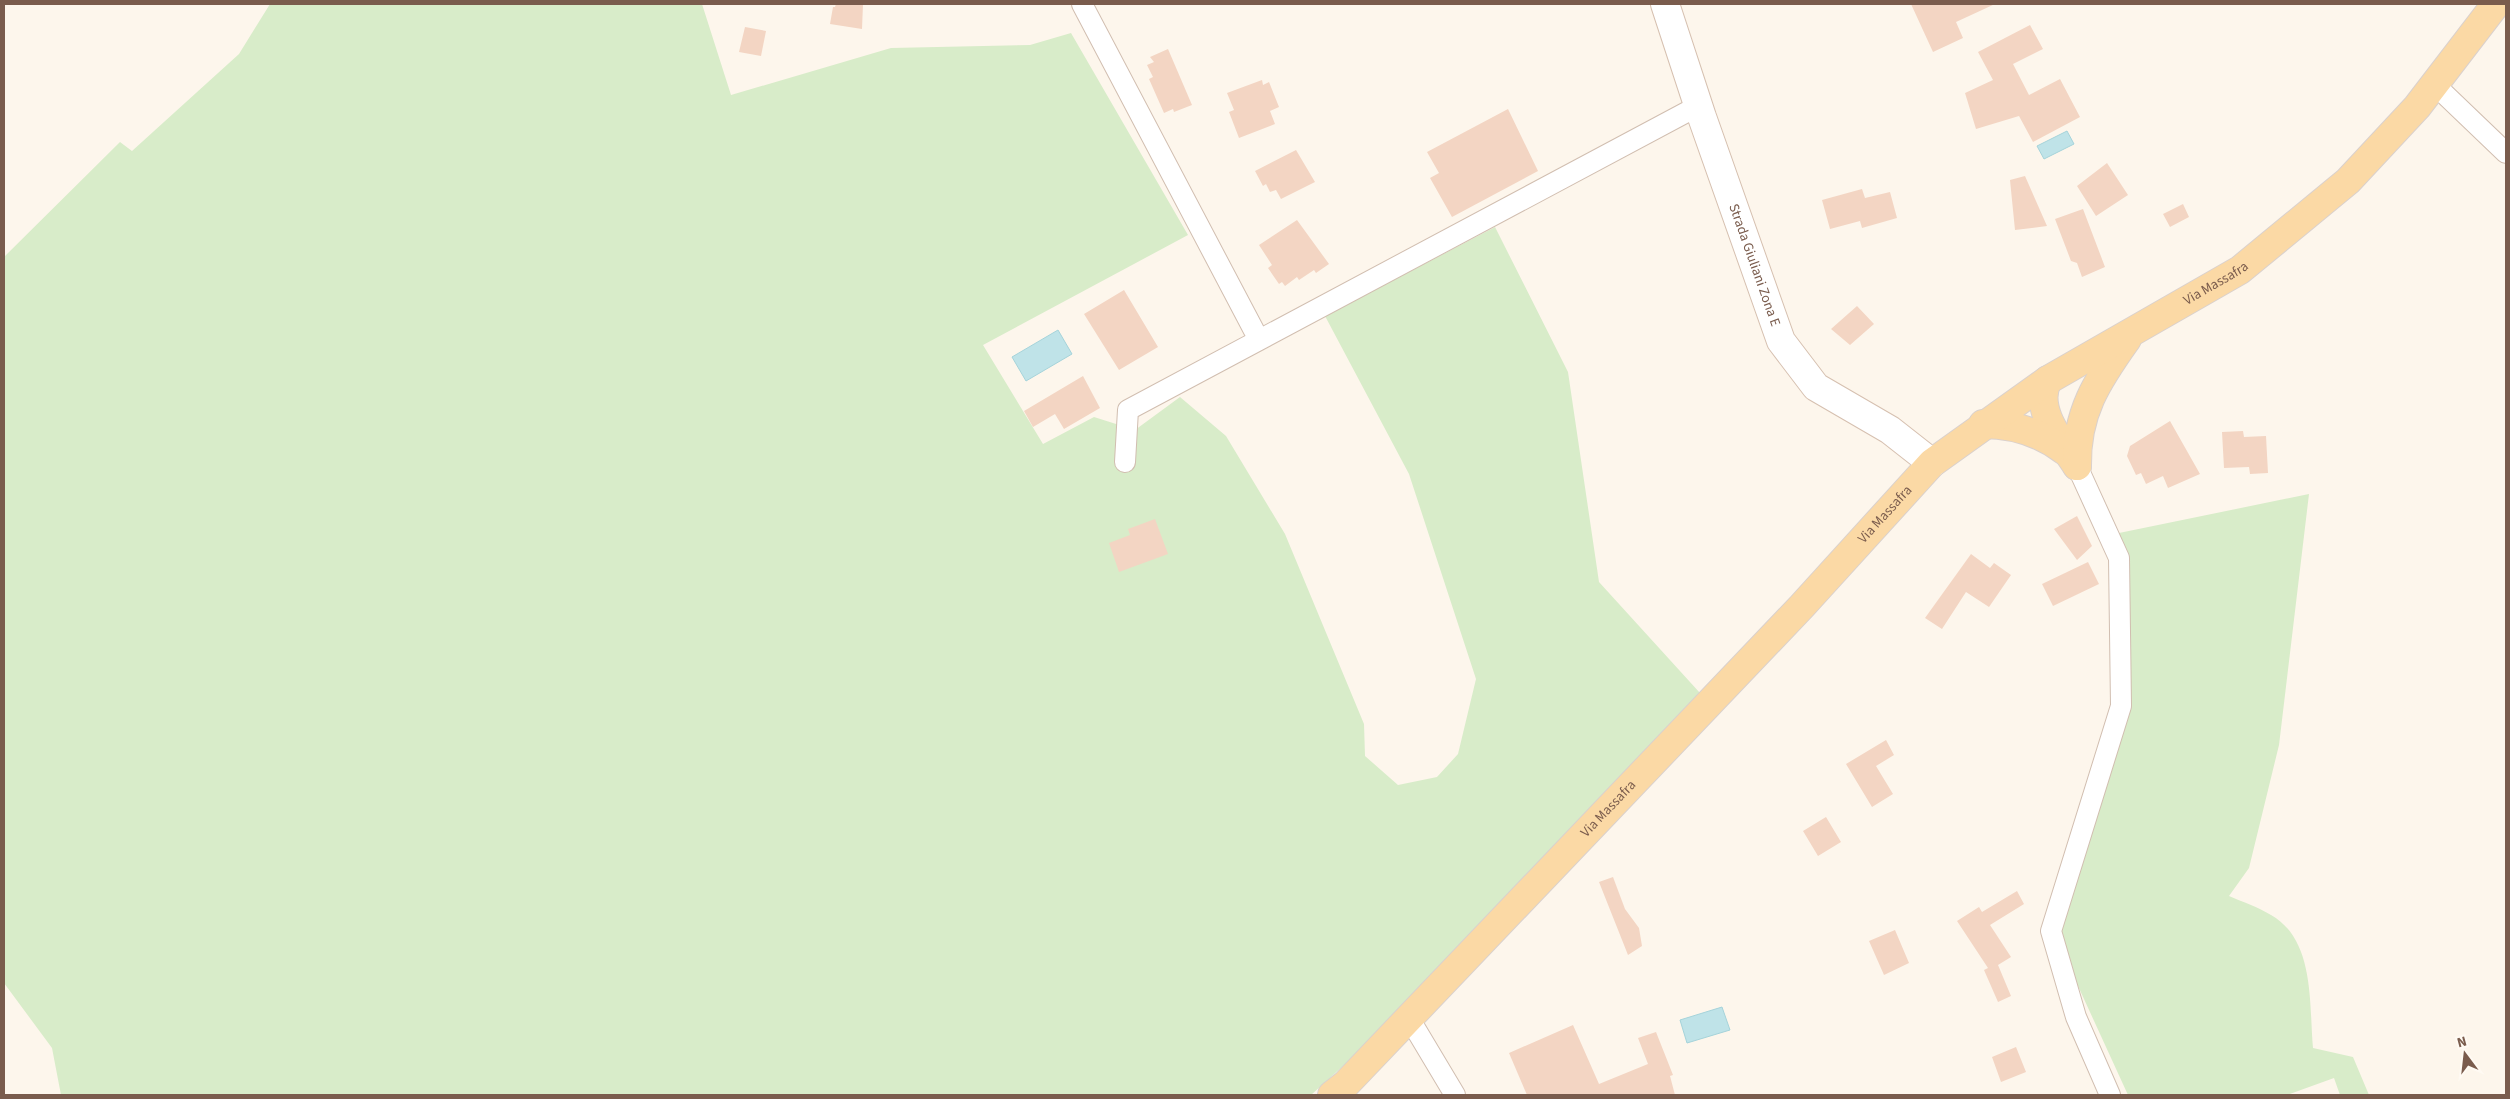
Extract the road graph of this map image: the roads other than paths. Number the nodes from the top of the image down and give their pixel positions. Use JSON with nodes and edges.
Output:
{"nodes":[{"id":1,"x":1082,"y":4,"type":"edge"},
{"id":2,"x":1665,"y":4,"type":"edge"},
{"id":3,"x":2496,"y":4,"type":"edge"},
{"id":4,"x":2434,"y":84,"type":"junction"},
{"id":5,"x":1698,"y":106,"type":"junction"},
{"id":6,"x":2506,"y":153,"type":"edge"},
{"id":7,"x":2133,"y":332,"type":"junction"},
{"id":8,"x":1260,"y":340,"type":"junction"},
{"id":9,"x":2048,"y":380,"type":"junction"},
{"id":10,"x":1983,"y":424,"type":"junction"},
{"id":11,"x":2080,"y":425,"type":"junction"},
{"id":12,"x":2072,"y":459,"type":"junction"},
{"id":13,"x":1125,"y":462,"type":"dead end"},
{"id":14,"x":1932,"y":463,"type":"junction"},
{"id":15,"x":1409,"y":1018,"type":"junction"},
{"id":16,"x":1332,"y":1095,"type":"edge"},
{"id":17,"x":1455,"y":1095,"type":"edge"},
{"id":18,"x":2110,"y":1095,"type":"edge"}],
"edges":[{"from":1,"to":8,"type":"street"},
{"from":2,"to":5,"type":"street","name":"Strada Giuliani Zona E"},
{"from":3,"to":4,"type":"main road","name":"Via Massafra"},
{"from":4,"to":6,"type":"street"},
{"from":4,"to":7,"type":"main road","name":"Via Massafra"},
{"from":5,"to":8,"type":"street"},
{"from":5,"to":14,"type":"street","name":"Strada Giuliani Zona E"},
{"from":7,"to":9,"type":"main road","name":"Via Massafra"},
{"from":7,"to":11,"type":"main road"},
{"from":8,"to":13,"type":"street"},
{"from":9,"to":10,"type":"main road","name":"Via Massafra"},
{"from":9,"to":11,"type":"main road"},
{"from":9,"to":12,"type":"main road"},
{"from":10,"to":12,"type":"main road"},
{"from":10,"to":14,"type":"main road","name":"Via Massafra"},
{"from":11,"to":12,"type":"main road"},
{"from":12,"to":18,"type":"street"},
{"from":14,"to":15,"type":"main road","name":"Via Massafra"},
{"from":15,"to":16,"type":"main road","name":"Via Massafra"},
{"from":15,"to":17,"type":"street"}]}
